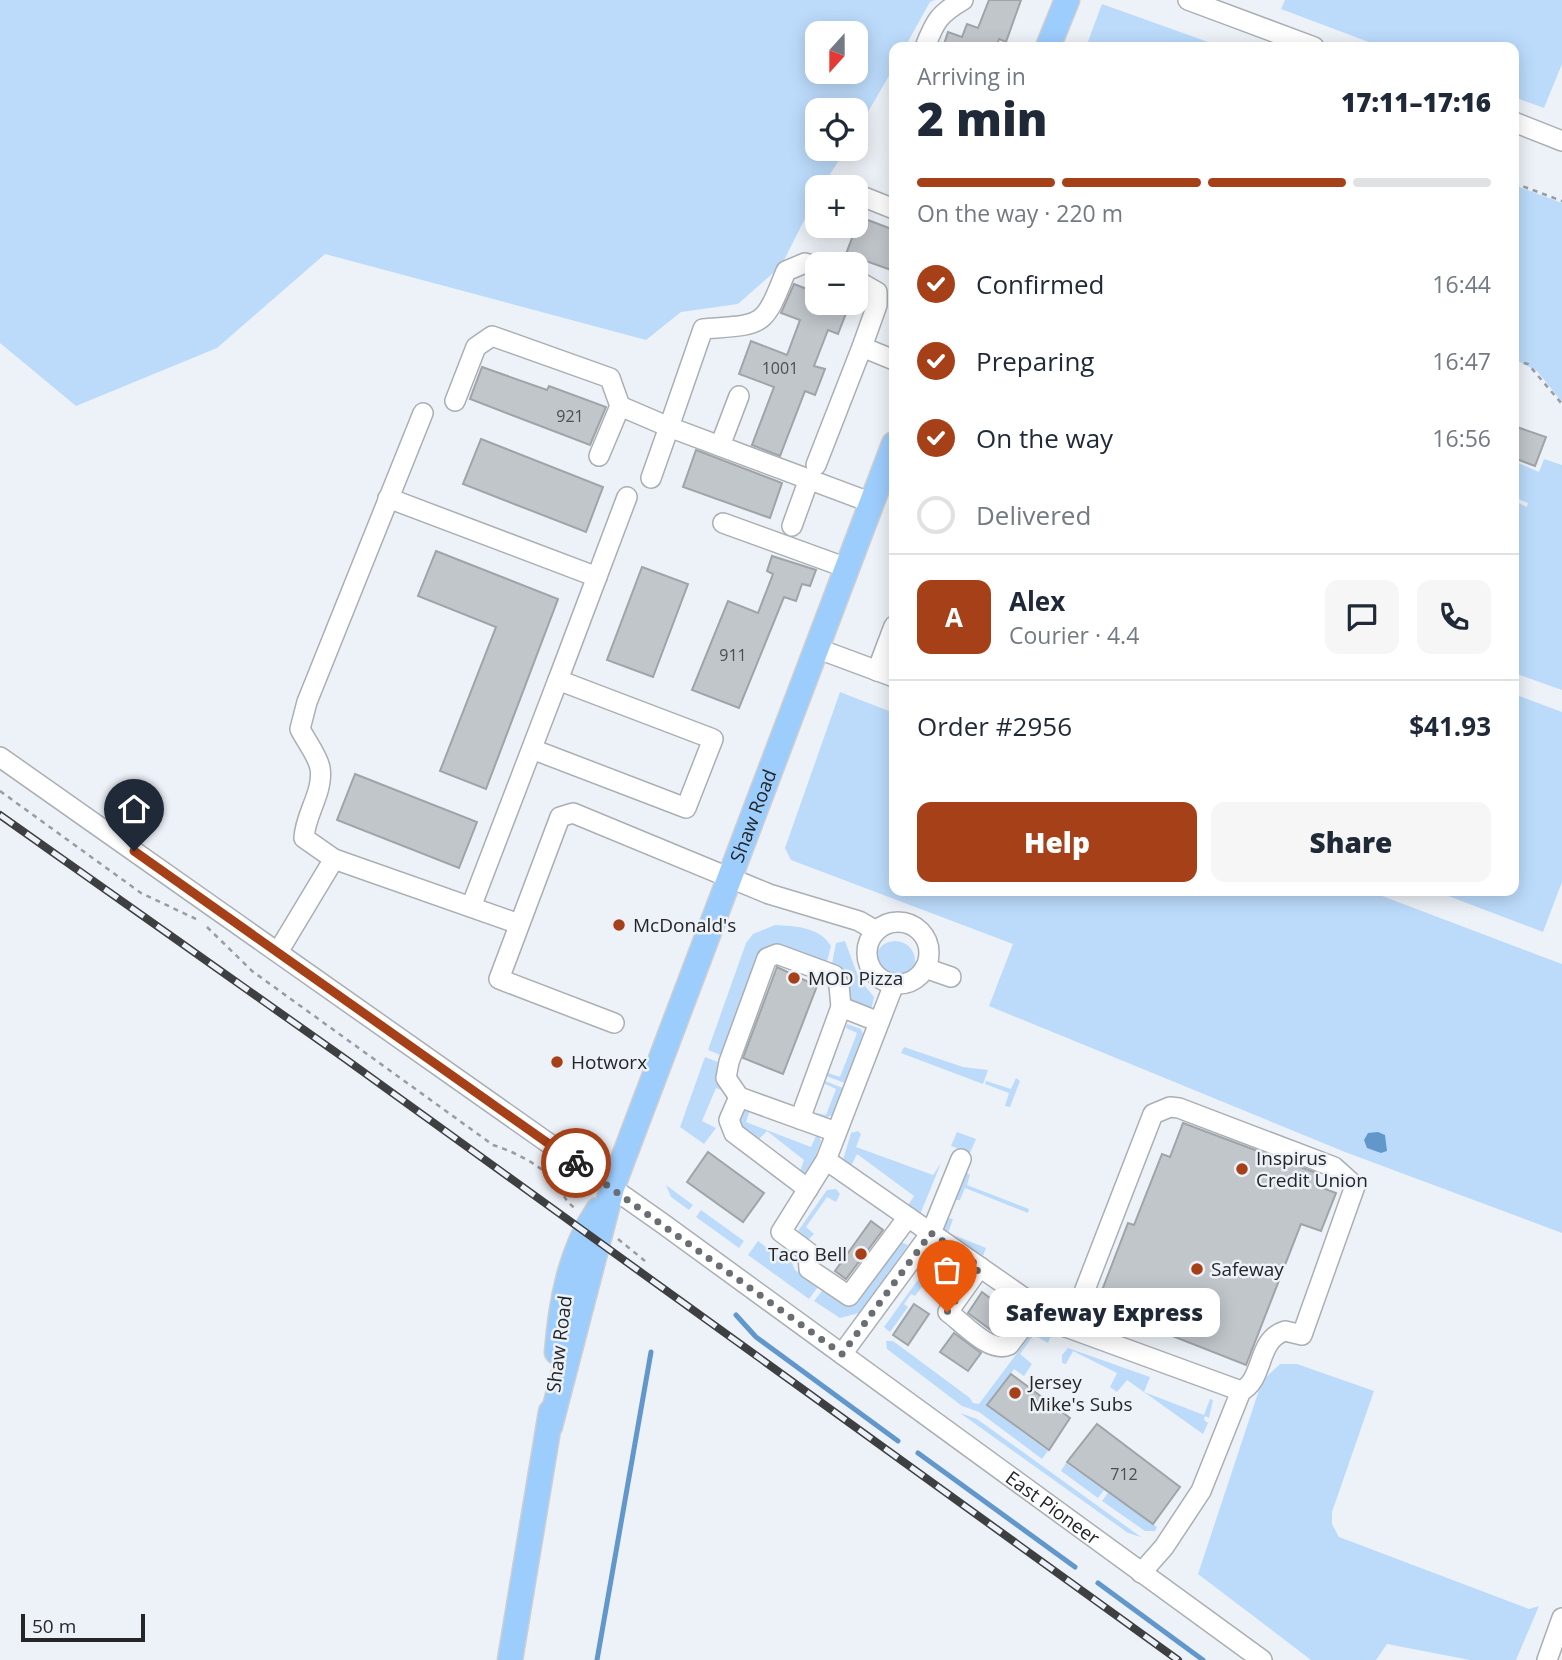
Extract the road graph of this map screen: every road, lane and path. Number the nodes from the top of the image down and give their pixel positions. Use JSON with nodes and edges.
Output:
{"nodes":[{"id":1,"x":963,"y":0,"type":"edge"},
{"id":2,"x":1067,"y":0,"type":"edge"},
{"id":3,"x":1188,"y":0,"type":"edge"},
{"id":4,"x":927,"y":42,"type":"edge"},
{"id":5,"x":1050,"y":42,"type":"edge"},
{"id":6,"x":1301,"y":42,"type":"edge"},
{"id":7,"x":1519,"y":123,"type":"edge"},
{"id":8,"x":1560,"y":135,"type":"edge"},
{"id":9,"x":1519,"y":185,"type":"edge"},
{"id":10,"x":868,"y":199,"type":"edge"},
{"id":11,"x":1562,"y":201,"type":"edge"},
{"id":12,"x":889,"y":207,"type":"edge"},
{"id":13,"x":805,"y":262,"type":"edge"},
{"id":14,"x":868,"y":287,"type":"edge"},
{"id":15,"x":889,"y":297,"type":"edge"},
{"id":16,"x":877,"y":305,"type":"junction"},
{"id":17,"x":862,"y":347,"type":"junction"},
{"id":18,"x":889,"y":358,"type":"edge"},
{"id":19,"x":1519,"y":361,"type":"edge"},
{"id":20,"x":739,"y":396,"type":"dead end"},
{"id":21,"x":455,"y":401,"type":"dead end"},
{"id":22,"x":1562,"y":404,"type":"edge"},
{"id":23,"x":620,"y":406,"type":"junction"},
{"id":24,"x":423,"y":413,"type":"dead end"},
{"id":25,"x":669,"y":427,"type":"junction"},
{"id":26,"x":720,"y":446,"type":"junction"},
{"id":27,"x":599,"y":456,"type":"dead end"},
{"id":28,"x":889,"y":457,"type":"edge"},
{"id":29,"x":812,"y":472,"type":"junction"},
{"id":30,"x":651,"y":478,"type":"dead end"},
{"id":31,"x":627,"y":497,"type":"dead end"},
{"id":32,"x":388,"y":498,"type":"junction"},
{"id":33,"x":872,"y":503,"type":"junction"},
{"id":34,"x":723,"y":523,"type":"dead end"},
{"id":35,"x":792,"y":526,"type":"dead end"},
{"id":36,"x":847,"y":568,"type":"junction"},
{"id":37,"x":597,"y":577,"type":"junction"},
{"id":38,"x":816,"y":648,"type":"junction"},
{"id":39,"x":889,"y":656,"type":"edge"},
{"id":40,"x":886,"y":674,"type":"edge"},
{"id":41,"x":558,"y":680,"type":"junction"},
{"id":42,"x":532,"y":749,"type":"junction"},
{"id":43,"x":0,"y":757,"type":"edge"},
{"id":44,"x":0,"y":791,"type":"edge"},
{"id":45,"x":334,"y":859,"type":"junction"},
{"id":46,"x":729,"y":879,"type":"junction"},
{"id":47,"x":471,"y":907,"type":"junction"},
{"id":48,"x":519,"y":924,"type":"junction"},
{"id":49,"x":876,"y":931,"type":"junction"},
{"id":50,"x":278,"y":953,"type":"junction"},
{"id":51,"x":925,"y":968,"type":"junction"},
{"id":52,"x":951,"y":977,"type":"dead end"},
{"id":53,"x":894,"y":984,"type":"junction"},
{"id":54,"x":841,"y":1007,"type":"junction"},
{"id":55,"x":879,"y":1021,"type":"junction"},
{"id":56,"x":614,"y":1023,"type":"dead end"},
{"id":57,"x":739,"y":1097,"type":"junction"},
{"id":58,"x":800,"y":1119,"type":"junction"},
{"id":59,"x":836,"y":1132,"type":"junction"},
{"id":60,"x":961,"y":1159,"type":"dead end"},
{"id":61,"x":826,"y":1160,"type":"junction"},
{"id":62,"x":612,"y":1188,"type":"junction"},
{"id":63,"x":808,"y":1189,"type":"junction"},
{"id":64,"x":571,"y":1205,"type":"dead end"},
{"id":65,"x":908,"y":1217,"type":"junction"},
{"id":66,"x":931,"y":1233,"type":"junction"},
{"id":67,"x":980,"y":1267,"type":"junction"},
{"id":68,"x":1038,"y":1307,"type":"junction"},
{"id":69,"x":1066,"y":1327,"type":"junction"},
{"id":70,"x":842,"y":1354,"type":"junction"},
{"id":71,"x":1241,"y":1391,"type":"junction"},
{"id":72,"x":1141,"y":1573,"type":"junction"},
{"id":73,"x":1562,"y":1618,"type":"edge"},
{"id":74,"x":510,"y":1660,"type":"edge"},
{"id":75,"x":1262,"y":1660,"type":"edge"},
{"id":76,"x":1546,"y":1660,"type":"edge"}],
"edges":[{"from":1,"to":4,"type":"street"},
{"from":2,"to":5,"type":"main road"},
{"from":3,"to":6,"type":"street"},
{"from":7,"to":8,"type":"street"},
{"from":9,"to":11,"type":"path"},
{"from":10,"to":12,"type":"street"},
{"from":13,"to":25,"type":"street"},
{"from":14,"to":16,"type":"street"},
{"from":15,"to":16,"type":"street"},
{"from":16,"to":17,"type":"street"},
{"from":17,"to":18,"type":"street"},
{"from":17,"to":29,"type":"street"},
{"from":19,"to":22,"type":"path"},
{"from":20,"to":26,"type":"street"},
{"from":21,"to":23,"type":"street"},
{"from":23,"to":25,"type":"street"},
{"from":23,"to":27,"type":"street"},
{"from":24,"to":32,"type":"street"},
{"from":25,"to":26,"type":"street"},
{"from":25,"to":30,"type":"street"},
{"from":26,"to":29,"type":"street"},
{"from":28,"to":33,"type":"main road","name":"Shaw Road"},
{"from":29,"to":33,"type":"street"},
{"from":29,"to":35,"type":"street"},
{"from":31,"to":37,"type":"street"},
{"from":32,"to":37,"type":"street"},
{"from":32,"to":45,"type":"street"},
{"from":33,"to":36,"type":"main road","name":"Shaw Road"},
{"from":34,"to":36,"type":"street"},
{"from":36,"to":38,"type":"main road","name":"Shaw Road"},
{"from":37,"to":41,"type":"street"},
{"from":38,"to":40,"type":"street"},
{"from":38,"to":46,"type":"main road","name":"Shaw Road"},
{"from":39,"to":40,"type":"street"},
{"from":41,"to":42,"type":"street"},
{"from":41,"to":42,"type":"street"},
{"from":42,"to":47,"type":"street"},
{"from":43,"to":50,"type":"street"},
{"from":44,"to":64,"type":"path"},
{"from":45,"to":47,"type":"street"},
{"from":45,"to":50,"type":"street"},
{"from":46,"to":48,"type":"street"},
{"from":46,"to":49,"type":"street"},
{"from":46,"to":62,"type":"main road","name":"Shaw Road"},
{"from":47,"to":48,"type":"street"},
{"from":48,"to":56,"type":"street"},
{"from":49,"to":51,"type":"street"},
{"from":49,"to":53,"type":"street"},
{"from":50,"to":62,"type":"street"},
{"from":51,"to":52,"type":"street"},
{"from":51,"to":53,"type":"street"},
{"from":53,"to":55,"type":"street"},
{"from":54,"to":55,"type":"street"},
{"from":54,"to":57,"type":"street"},
{"from":54,"to":58,"type":"street"},
{"from":55,"to":59,"type":"street"},
{"from":57,"to":58,"type":"street"},
{"from":57,"to":63,"type":"street"},
{"from":58,"to":59,"type":"street"},
{"from":59,"to":61,"type":"street"},
{"from":60,"to":66,"type":"street"},
{"from":61,"to":63,"type":"street"},
{"from":61,"to":65,"type":"street"},
{"from":62,"to":70,"type":"street","name":"East Pioneer"},
{"from":62,"to":74,"type":"main road","name":"Shaw Road"},
{"from":63,"to":65,"type":"street"},
{"from":65,"to":66,"type":"street"},
{"from":66,"to":67,"type":"street"},
{"from":66,"to":70,"type":"street"},
{"from":67,"to":68,"type":"street"},
{"from":67,"to":68,"type":"street"},
{"from":68,"to":69,"type":"street"},
{"from":69,"to":71,"type":"street"},
{"from":69,"to":71,"type":"street"},
{"from":70,"to":72,"type":"street","name":"East Pioneer"},
{"from":71,"to":72,"type":"street"},
{"from":72,"to":75,"type":"street","name":"East Pioneer"},
{"from":73,"to":76,"type":"street"}]}
